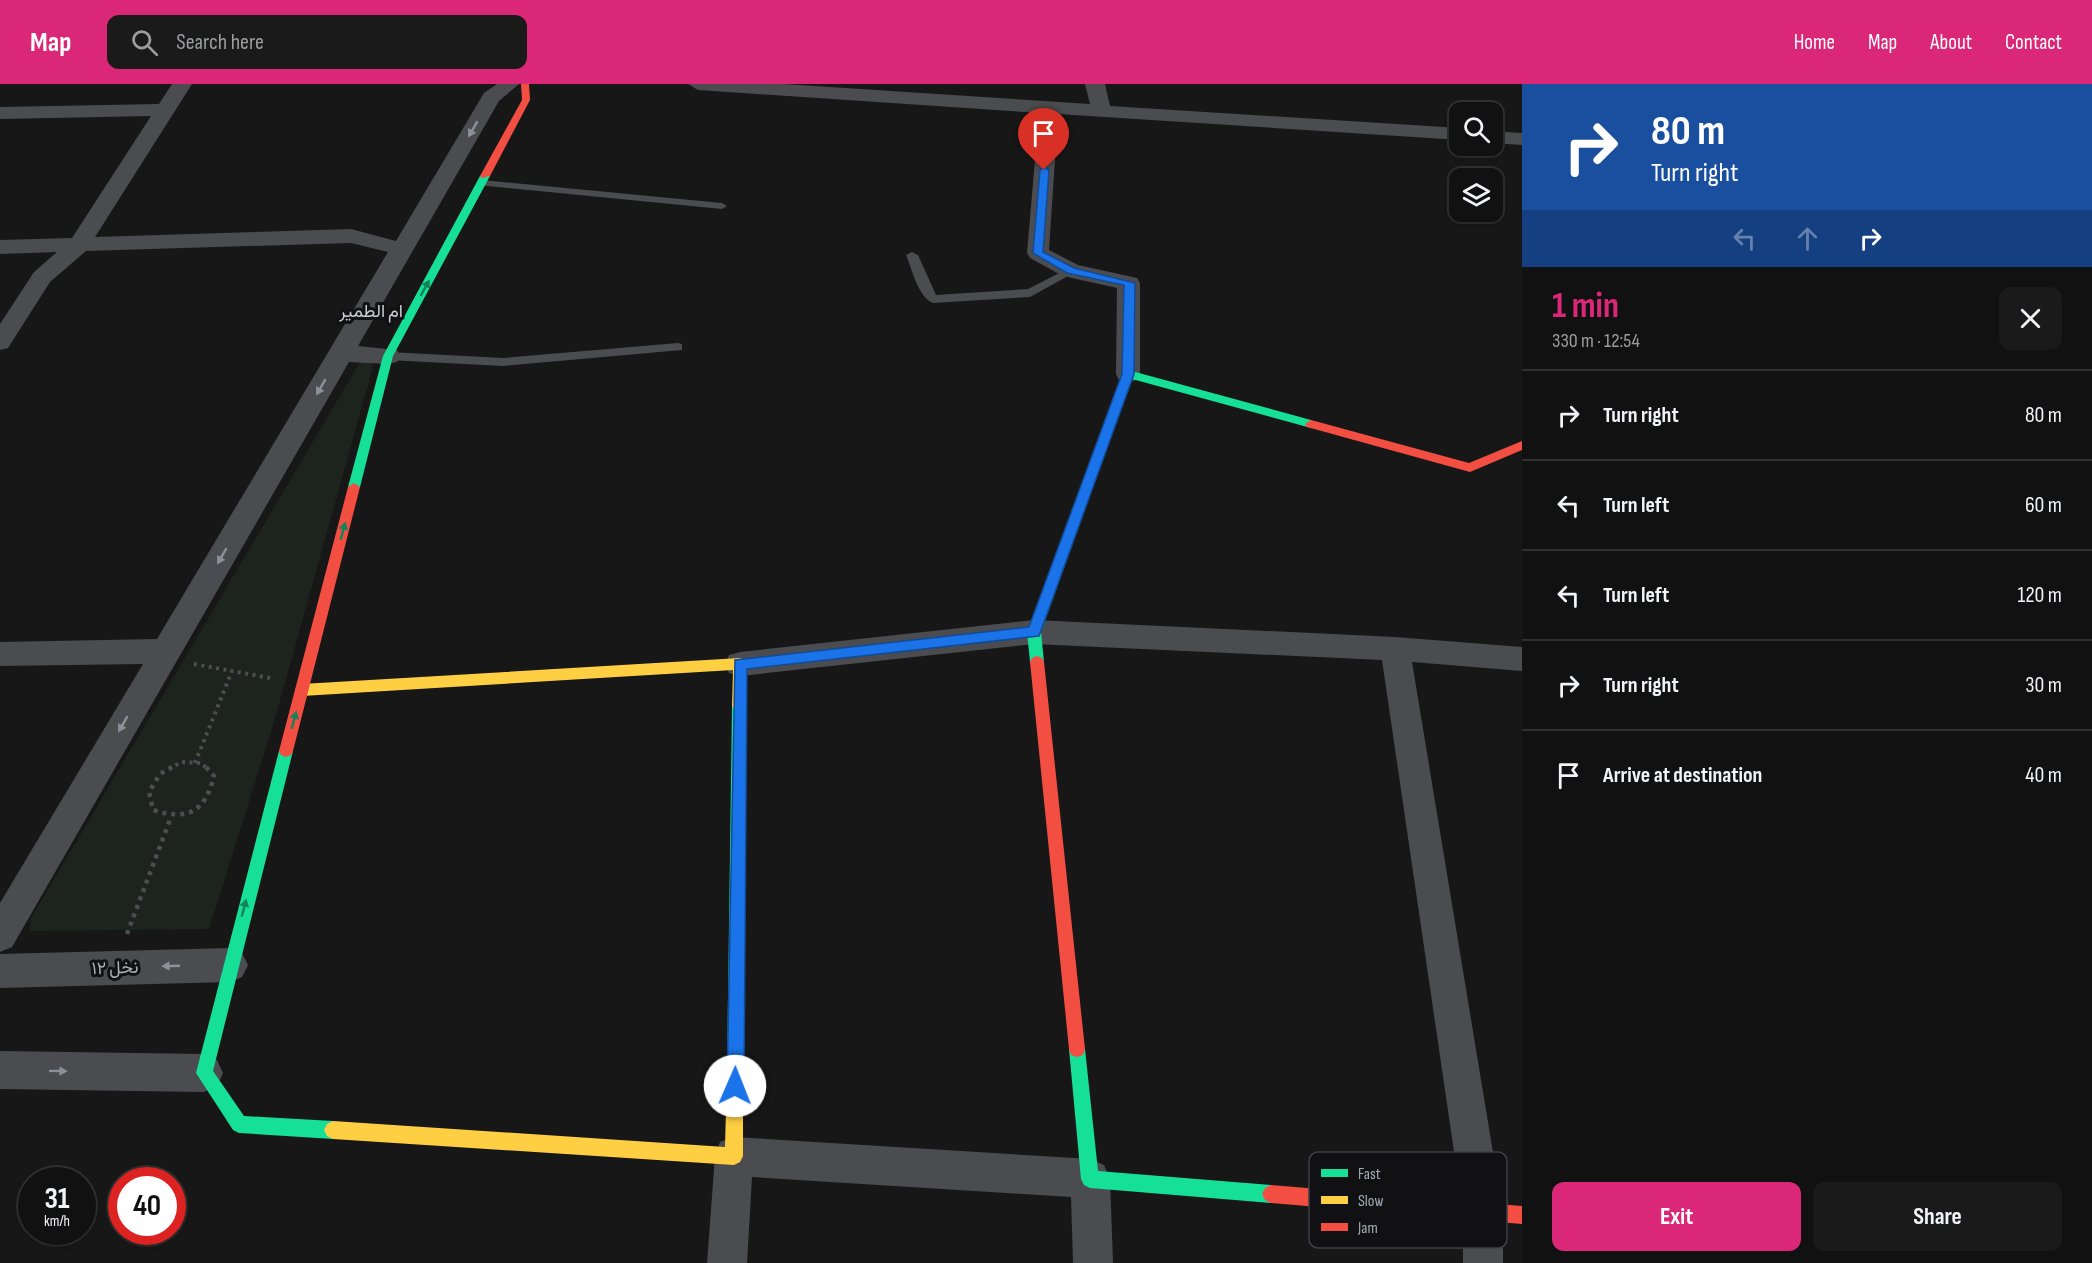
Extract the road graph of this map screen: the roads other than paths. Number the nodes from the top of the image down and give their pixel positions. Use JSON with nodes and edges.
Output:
{"nodes":[{"id":1,"x":182,"y":84,"type":"edge"},
{"id":2,"x":509,"y":84,"type":"edge"},
{"id":3,"x":525,"y":84,"type":"edge"},
{"id":4,"x":698,"y":84,"type":"edge"},
{"id":5,"x":1095,"y":84,"type":"edge"},
{"id":6,"x":1049,"y":108,"type":"junction"},
{"id":7,"x":165,"y":110,"type":"junction"},
{"id":8,"x":1101,"y":111,"type":"junction"},
{"id":9,"x":0,"y":113,"type":"edge"},
{"id":10,"x":1449,"y":133,"type":"edge"},
{"id":11,"x":1503,"y":138,"type":"edge"},
{"id":12,"x":1522,"y":139,"type":"edge"},
{"id":13,"x":482,"y":183,"type":"junction"},
{"id":14,"x":722,"y":206,"type":"dead end"},
{"id":15,"x":78,"y":246,"type":"junction"},
{"id":16,"x":0,"y":247,"type":"edge"},
{"id":17,"x":402,"y":249,"type":"junction"},
{"id":18,"x":912,"y":255,"type":"dead end"},
{"id":19,"x":1071,"y":271,"type":"junction"},
{"id":20,"x":0,"y":342,"type":"edge"},
{"id":21,"x":678,"y":347,"type":"dead end"},
{"id":22,"x":341,"y":353,"type":"junction"},
{"id":23,"x":388,"y":356,"type":"junction"},
{"id":24,"x":1128,"y":374,"type":"junction"},
{"id":25,"x":1522,"y":445,"type":"edge"},
{"id":26,"x":1034,"y":632,"type":"junction"},
{"id":27,"x":1395,"y":649,"type":"junction"},
{"id":28,"x":166,"y":651,"type":"junction"},
{"id":29,"x":0,"y":654,"type":"edge"},
{"id":30,"x":1522,"y":659,"type":"edge"},
{"id":31,"x":740,"y":664,"type":"junction"},
{"id":32,"x":302,"y":690,"type":"junction"},
{"id":33,"x":0,"y":934,"type":"edge"},
{"id":34,"x":230,"y":965,"type":"junction"},
{"id":35,"x":0,"y":971,"type":"edge"},
{"id":36,"x":0,"y":1070,"type":"edge"},
{"id":37,"x":204,"y":1073,"type":"junction"},
{"id":38,"x":1473,"y":1152,"type":"edge"},
{"id":39,"x":734,"y":1156,"type":"junction"},
{"id":40,"x":1090,"y":1179,"type":"junction"},
{"id":41,"x":1309,"y":1198,"type":"edge"},
{"id":42,"x":1507,"y":1214,"type":"edge"},
{"id":43,"x":1522,"y":1215,"type":"edge"},
{"id":44,"x":727,"y":1263,"type":"edge"},
{"id":45,"x":1093,"y":1263,"type":"edge"}],
"edges":[{"from":1,"to":7,"type":"street"},
{"from":2,"to":17,"type":"street","one_way":true},
{"from":3,"to":13,"type":"street"},
{"from":4,"to":6,"type":"street"},
{"from":5,"to":8,"type":"street"},
{"from":6,"to":8,"type":"street"},
{"from":6,"to":19,"type":"street"},
{"from":7,"to":9,"type":"street"},
{"from":7,"to":15,"type":"street"},
{"from":8,"to":10,"type":"street"},
{"from":11,"to":12,"type":"street"},
{"from":13,"to":14,"type":"lane"},
{"from":23,"to":13,"type":"street","one_way":true},
{"from":15,"to":16,"type":"street"},
{"from":15,"to":17,"type":"street"},
{"from":15,"to":20,"type":"street"},
{"from":17,"to":22,"type":"street"},
{"from":18,"to":19,"type":"lane"},
{"from":19,"to":24,"type":"street"},
{"from":21,"to":23,"type":"lane"},
{"from":22,"to":23,"type":"street"},
{"from":22,"to":28,"type":"street","one_way":true},
{"from":32,"to":23,"type":"street","one_way":true},
{"from":24,"to":25,"type":"street"},
{"from":24,"to":26,"type":"street"},
{"from":26,"to":27,"type":"street"},
{"from":26,"to":31,"type":"street"},
{"from":26,"to":40,"type":"street"},
{"from":27,"to":30,"type":"street"},
{"from":27,"to":38,"type":"street"},
{"from":28,"to":29,"type":"street"},
{"from":28,"to":33,"type":"street","one_way":true},
{"from":31,"to":32,"type":"street"},
{"from":31,"to":39,"type":"street"},
{"from":34,"to":32,"type":"street","one_way":true},
{"from":34,"to":35,"type":"street","name":"نخل ۱۲","one_way":true},
{"from":34,"to":37,"type":"street"},
{"from":36,"to":37,"type":"street","one_way":true},
{"from":37,"to":39,"type":"street"},
{"from":39,"to":40,"type":"street"},
{"from":39,"to":44,"type":"street"},
{"from":40,"to":41,"type":"street"},
{"from":40,"to":45,"type":"street"},
{"from":42,"to":43,"type":"street"}]}
